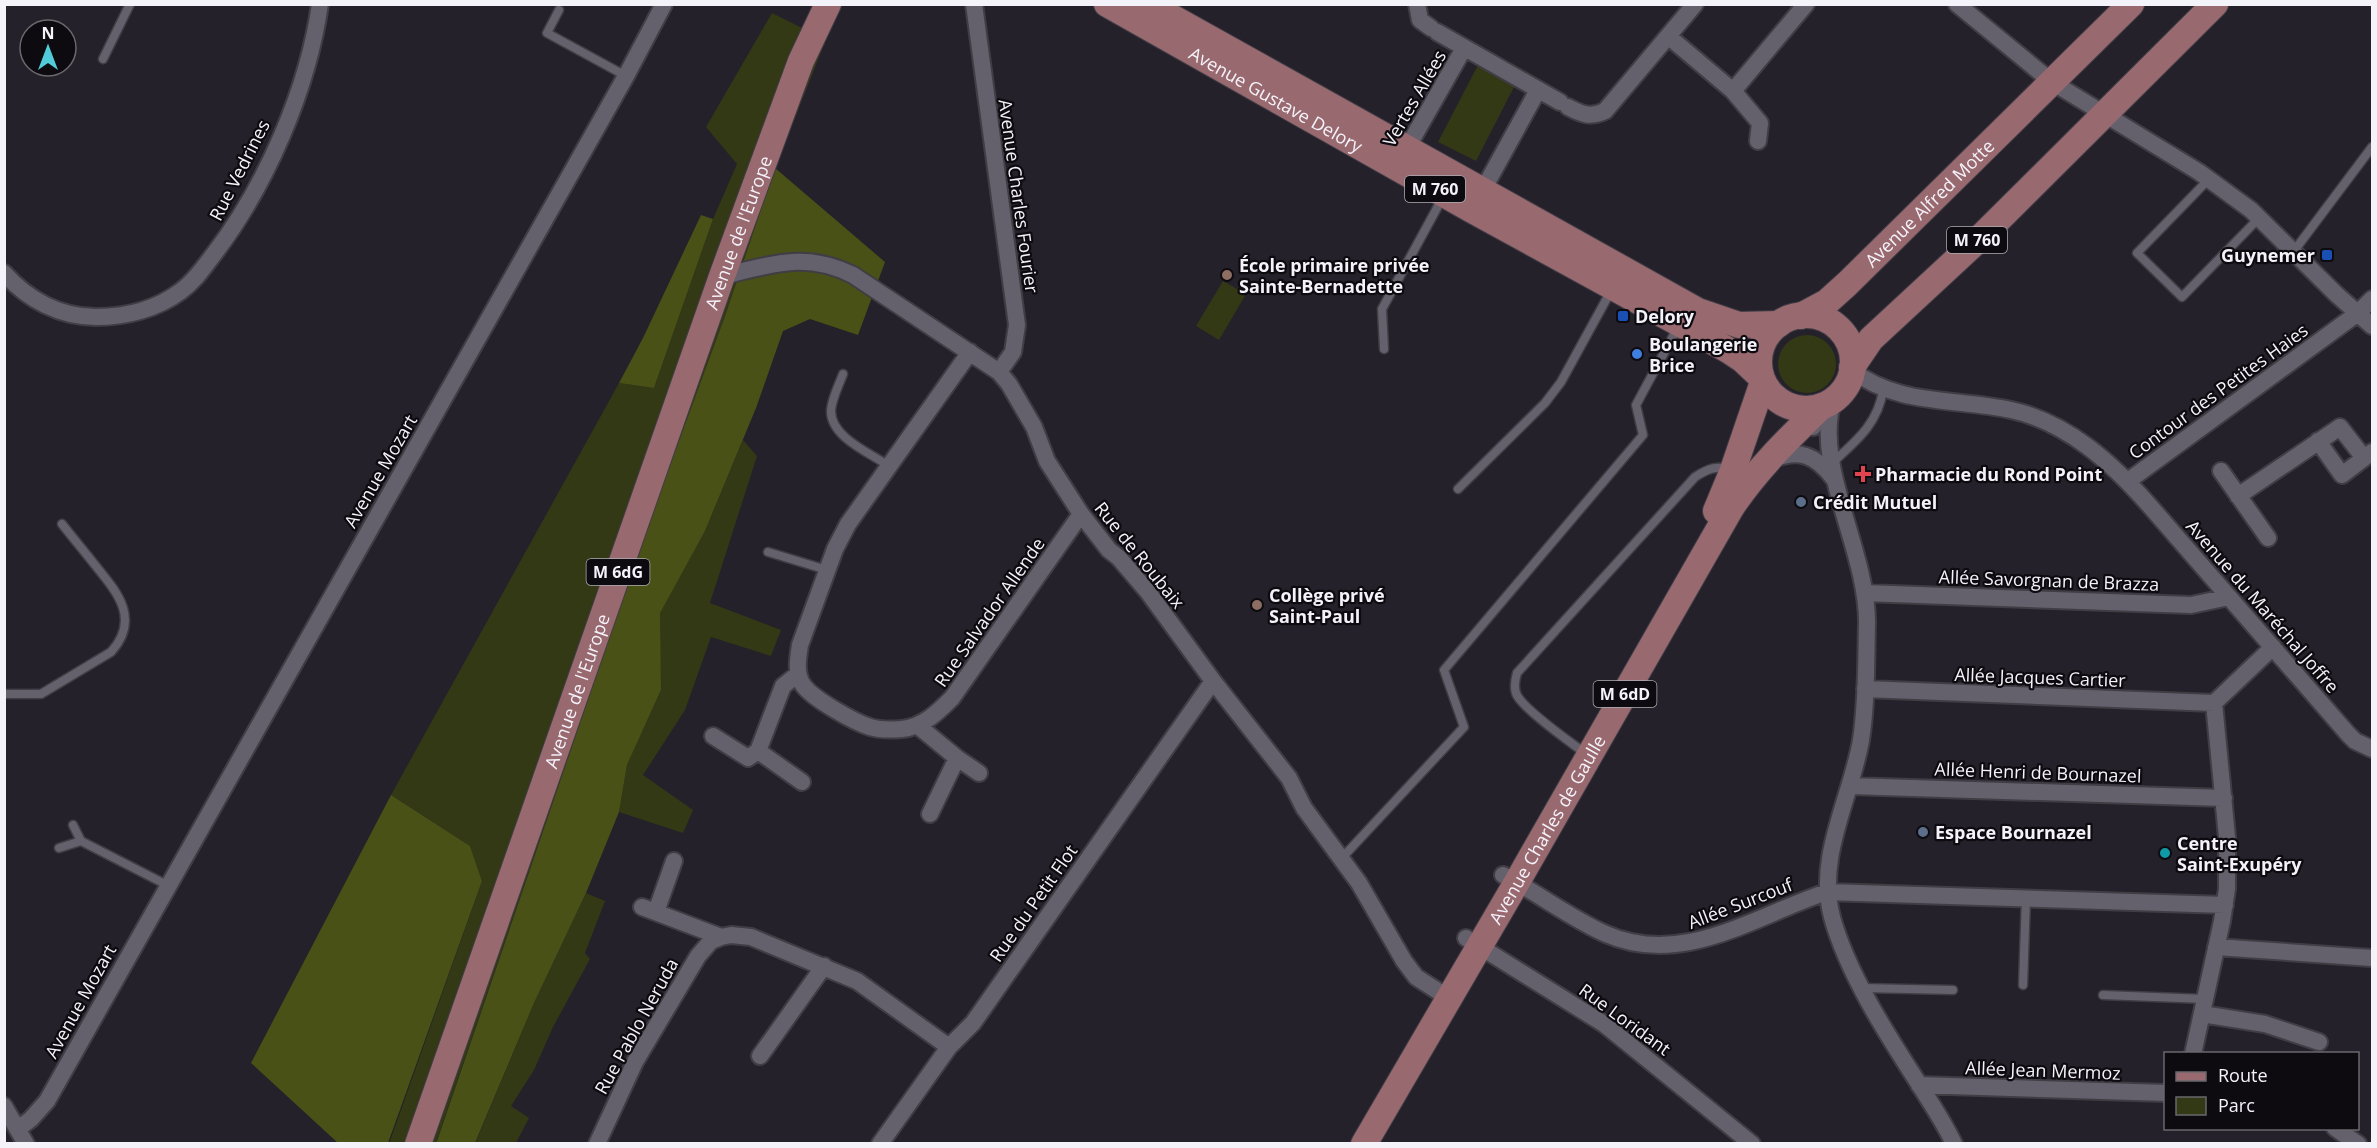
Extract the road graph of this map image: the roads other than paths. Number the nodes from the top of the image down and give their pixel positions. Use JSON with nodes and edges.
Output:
{"nodes":[{"id":1,"x":130,"y":4,"type":"edge"},
{"id":2,"x":320,"y":4,"type":"edge"},
{"id":3,"x":664,"y":4,"type":"edge"},
{"id":4,"x":828,"y":4,"type":"edge"},
{"id":5,"x":1107,"y":4,"type":"edge"},
{"id":6,"x":1148,"y":4,"type":"edge"},
{"id":7,"x":1417,"y":4,"type":"edge"},
{"id":8,"x":1695,"y":4,"type":"edge"},
{"id":9,"x":1806,"y":4,"type":"edge"},
{"id":10,"x":1958,"y":4,"type":"edge"},
{"id":11,"x":2131,"y":4,"type":"edge"},
{"id":12,"x":2215,"y":4,"type":"edge"},
{"id":13,"x":559,"y":10,"type":"dead end"},
{"id":14,"x":976,"y":10,"type":"edge"},
{"id":15,"x":1668,"y":36,"type":"junction"},
{"id":16,"x":1464,"y":48,"type":"junction"},
{"id":17,"x":104,"y":59,"type":"dead end"},
{"id":18,"x":626,"y":76,"type":"junction"},
{"id":19,"x":2052,"y":82,"type":"junction"},
{"id":20,"x":1538,"y":90,"type":"junction"},
{"id":21,"x":1733,"y":91,"type":"junction"},
{"id":22,"x":2105,"y":115,"type":"junction"},
{"id":23,"x":1758,"y":141,"type":"dead end"},
{"id":24,"x":2373,"y":147,"type":"edge"},
{"id":25,"x":1402,"y":158,"type":"junction"},
{"id":26,"x":2209,"y":178,"type":"junction"},
{"id":27,"x":1450,"y":185,"type":"junction"},
{"id":28,"x":1477,"y":201,"type":"junction"},
{"id":29,"x":2260,"y":217,"type":"junction"},
{"id":30,"x":2294,"y":251,"type":"junction"},
{"id":31,"x":4,"y":273,"type":"edge"},
{"id":32,"x":722,"y":276,"type":"junction"},
{"id":33,"x":1618,"y":279,"type":"junction"},
{"id":34,"x":2373,"y":299,"type":"edge"},
{"id":35,"x":2358,"y":313,"type":"junction"},
{"id":36,"x":1790,"y":320,"type":"junction"},
{"id":37,"x":1680,"y":325,"type":"junction"},
{"id":38,"x":2373,"y":326,"type":"edge"},
{"id":39,"x":1384,"y":349,"type":"dead end"},
{"id":40,"x":969,"y":352,"type":"junction"},
{"id":41,"x":1852,"y":368,"type":"junction"},
{"id":42,"x":999,"y":372,"type":"junction"},
{"id":43,"x":843,"y":374,"type":"dead end"},
{"id":44,"x":1762,"y":379,"type":"junction"},
{"id":45,"x":1882,"y":390,"type":"junction"},
{"id":46,"x":1820,"y":409,"type":"junction"},
{"id":47,"x":2318,"y":441,"type":"junction"},
{"id":48,"x":2368,"y":455,"type":"edge"},
{"id":49,"x":1830,"y":458,"type":"junction"},
{"id":50,"x":1767,"y":462,"type":"junction"},
{"id":51,"x":889,"y":466,"type":"junction"},
{"id":52,"x":1733,"y":470,"type":"junction"},
{"id":53,"x":2221,"y":471,"type":"dead end"},
{"id":54,"x":2128,"y":481,"type":"junction"},
{"id":55,"x":1837,"y":483,"type":"junction"},
{"id":56,"x":1458,"y":489,"type":"dead end"},
{"id":57,"x":2238,"y":496,"type":"junction"},
{"id":58,"x":1081,"y":514,"type":"junction"},
{"id":59,"x":62,"y":524,"type":"dead end"},
{"id":60,"x":2268,"y":538,"type":"dead end"},
{"id":61,"x":768,"y":552,"type":"dead end"},
{"id":62,"x":827,"y":570,"type":"junction"},
{"id":63,"x":1865,"y":593,"type":"junction"},
{"id":64,"x":2229,"y":597,"type":"junction"},
{"id":65,"x":2273,"y":647,"type":"junction"},
{"id":66,"x":798,"y":674,"type":"junction"},
{"id":67,"x":1213,"y":681,"type":"junction"},
{"id":68,"x":1865,"y":689,"type":"junction"},
{"id":69,"x":4,"y":694,"type":"edge"},
{"id":70,"x":2214,"y":703,"type":"junction"},
{"id":71,"x":917,"y":725,"type":"junction"},
{"id":72,"x":713,"y":736,"type":"dead end"},
{"id":73,"x":1578,"y":748,"type":"junction"},
{"id":74,"x":2373,"y":749,"type":"edge"},
{"id":75,"x":758,"y":751,"type":"junction"},
{"id":76,"x":957,"y":758,"type":"junction"},
{"id":77,"x":980,"y":773,"type":"dead end"},
{"id":78,"x":802,"y":782,"type":"dead end"},
{"id":79,"x":1850,"y":786,"type":"junction"},
{"id":80,"x":2224,"y":798,"type":"junction"},
{"id":81,"x":930,"y":814,"type":"dead end"},
{"id":82,"x":73,"y":825,"type":"dead end"},
{"id":83,"x":81,"y":841,"type":"junction"},
{"id":84,"x":59,"y":848,"type":"dead end"},
{"id":85,"x":1341,"y":859,"type":"junction"},
{"id":86,"x":674,"y":861,"type":"dead end"},
{"id":87,"x":1510,"y":879,"type":"junction"},
{"id":88,"x":167,"y":885,"type":"junction"},
{"id":89,"x":1827,"y":892,"type":"junction"},
{"id":90,"x":2026,"y":898,"type":"junction"},
{"id":91,"x":2225,"y":905,"type":"junction"},
{"id":92,"x":721,"y":937,"type":"junction"},
{"id":93,"x":1473,"y":942,"type":"junction"},
{"id":94,"x":2216,"y":947,"type":"junction"},
{"id":95,"x":2373,"y":958,"type":"edge"},
{"id":96,"x":824,"y":966,"type":"junction"},
{"id":97,"x":2024,"y":985,"type":"dead end"},
{"id":98,"x":1862,"y":988,"type":"junction"},
{"id":99,"x":1953,"y":990,"type":"dead end"},
{"id":100,"x":1443,"y":995,"type":"junction"},
{"id":101,"x":2103,"y":995,"type":"dead end"},
{"id":102,"x":2203,"y":1006,"type":"junction"},
{"id":103,"x":2319,"y":1042,"type":"dead end"},
{"id":104,"x":949,"y":1047,"type":"junction"},
{"id":105,"x":2193,"y":1052,"type":"edge"},
{"id":106,"x":760,"y":1056,"type":"dead end"},
{"id":107,"x":1919,"y":1085,"type":"junction"},
{"id":108,"x":2164,"y":1093,"type":"edge"},
{"id":109,"x":4,"y":1106,"type":"edge"},
{"id":110,"x":2338,"y":1130,"type":"edge"},
{"id":111,"x":22,"y":1136,"type":"edge"},
{"id":112,"x":418,"y":1143,"type":"edge"},
{"id":113,"x":597,"y":1143,"type":"edge"},
{"id":114,"x":880,"y":1143,"type":"edge"},
{"id":115,"x":1346,"y":1143,"type":"edge"},
{"id":116,"x":1364,"y":1143,"type":"edge"},
{"id":117,"x":1752,"y":1143,"type":"edge"},
{"id":118,"x":1954,"y":1143,"type":"edge"},
{"id":119,"x":2358,"y":1143,"type":"edge"}],
"edges":[{"from":1,"to":17,"type":"lane"},
{"from":2,"to":31,"type":"street","name":"Rue Vedrines"},
{"from":3,"to":18,"type":"street","name":"Avenue Mozart"},
{"from":4,"to":32,"type":"main road","name":"Avenue de l'Europe","number":"M 6dG"},
{"from":5,"to":25,"type":"main road","name":"Avenue Gustave Delory","number":"M 760"},
{"from":6,"to":25,"type":"main road","name":"Avenue Gustave Delory","number":"M 760"},
{"from":7,"to":16,"type":"street","name":"Vertes Allées"},
{"from":8,"to":15,"type":"street","name":"Vertes Allées"},
{"from":9,"to":21,"type":"street"},
{"from":10,"to":19,"type":"street"},
{"from":11,"to":19,"type":"main road","name":"Avenue Alfred Motte","number":"M 760"},
{"from":12,"to":22,"type":"main road","number":"M 760"},
{"from":13,"to":18,"type":"lane"},
{"from":14,"to":42,"type":"street","name":"Avenue Charles Fourier"},
{"from":15,"to":20,"type":"street","name":"Vertes Allées"},
{"from":15,"to":21,"type":"street"},
{"from":16,"to":20,"type":"street","name":"Vertes Allées"},
{"from":16,"to":25,"type":"street","name":"Vertes Allées"},
{"from":18,"to":88,"type":"street","name":"Avenue Mozart"},
{"from":19,"to":22,"type":"street"},
{"from":19,"to":36,"type":"main road","name":"Avenue Alfred Motte","number":"M 760"},
{"from":20,"to":28,"type":"street"},
{"from":21,"to":23,"type":"street"},
{"from":22,"to":26,"type":"street"},
{"from":22,"to":41,"type":"main road","number":"M 760"},
{"from":24,"to":30,"type":"lane"},
{"from":25,"to":27,"type":"main road","name":"Avenue Gustave Delory","number":"M 760"},
{"from":26,"to":29,"type":"street"},
{"from":26,"to":29,"type":"lane"},
{"from":27,"to":28,"type":"main road","name":"Avenue Gustave Delory","number":"M 760"},
{"from":27,"to":39,"type":"lane"},
{"from":28,"to":33,"type":"main road","name":"Avenue Gustave Delory","number":"M 760"},
{"from":29,"to":30,"type":"street"},
{"from":30,"to":35,"type":"street"},
{"from":32,"to":40,"type":"street","name":"Rue de Roubaix"},
{"from":32,"to":112,"type":"main road","name":"Avenue de l'Europe","number":"M 6dG"},
{"from":33,"to":36,"type":"main road","name":"Avenue Gustave Delory","number":"M 760"},
{"from":33,"to":37,"type":"main road","name":"Avenue Gustave Delory","number":"M 760"},
{"from":33,"to":56,"type":"lane"},
{"from":34,"to":35,"type":"street","name":"Contour des Petites Haies"},
{"from":35,"to":38,"type":"street"},
{"from":35,"to":54,"type":"street","name":"Contour des Petites Haies"},
{"from":36,"to":41,"type":"main road"},
{"from":36,"to":44,"type":"main road"},
{"from":37,"to":44,"type":"main road","name":"Avenue Gustave Delory","number":"M 760"},
{"from":37,"to":85,"type":"lane"},
{"from":40,"to":42,"type":"street","name":"Rue de Roubaix"},
{"from":40,"to":51,"type":"street"},
{"from":41,"to":45,"type":"street","name":"Contour des Petites Haies"},
{"from":41,"to":46,"type":"main road"},
{"from":42,"to":58,"type":"street","name":"Rue de Roubaix"},
{"from":43,"to":51,"type":"lane"},
{"from":44,"to":46,"type":"main road"},
{"from":44,"to":52,"type":"main road","name":"Avenue Charles de Gaulle"},
{"from":45,"to":49,"type":"lane"},
{"from":45,"to":54,"type":"street","name":"Contour des Petites Haies"},
{"from":46,"to":49,"type":"street"},
{"from":46,"to":49,"type":"street"},
{"from":46,"to":50,"type":"main road","name":"Avenue Charles de Gaulle","number":"M 6dD"},
{"from":47,"to":48,"type":"street"},
{"from":47,"to":48,"type":"street"},
{"from":47,"to":57,"type":"street"},
{"from":49,"to":55,"type":"street"},
{"from":50,"to":55,"type":"street"},
{"from":50,"to":87,"type":"main road","name":"Avenue Charles de Gaulle","number":"M 6dD"},
{"from":51,"to":62,"type":"street"},
{"from":52,"to":73,"type":"main road","name":"Avenue Charles de Gaulle"},
{"from":52,"to":73,"type":"lane"},
{"from":53,"to":57,"type":"street"},
{"from":54,"to":64,"type":"street","name":"Avenue du Maréchal Joffre"},
{"from":55,"to":63,"type":"street"},
{"from":57,"to":60,"type":"street"},
{"from":58,"to":67,"type":"street","name":"Rue de Roubaix"},
{"from":58,"to":71,"type":"street","name":"Rue Salvador Allende"},
{"from":59,"to":69,"type":"lane"},
{"from":61,"to":62,"type":"lane"},
{"from":62,"to":66,"type":"street"},
{"from":63,"to":64,"type":"street","name":"Allée Savorgnan de Brazza"},
{"from":63,"to":68,"type":"street"},
{"from":64,"to":65,"type":"street","name":"Avenue du Maréchal Joffre"},
{"from":65,"to":70,"type":"street"},
{"from":65,"to":74,"type":"street","name":"Avenue du Maréchal Joffre"},
{"from":66,"to":71,"type":"street","name":"Rue Salvador Allende"},
{"from":66,"to":75,"type":"street"},
{"from":67,"to":85,"type":"street","name":"Rue de Roubaix"},
{"from":67,"to":104,"type":"street","name":"Rue du Petit Flot"},
{"from":68,"to":70,"type":"street","name":"Allée Jacques Cartier"},
{"from":68,"to":79,"type":"street"},
{"from":70,"to":80,"type":"street"},
{"from":71,"to":76,"type":"street"},
{"from":72,"to":75,"type":"street"},
{"from":73,"to":87,"type":"main road","name":"Avenue Charles de Gaulle"},
{"from":75,"to":78,"type":"street"},
{"from":76,"to":77,"type":"street"},
{"from":76,"to":81,"type":"street"},
{"from":79,"to":80,"type":"street","name":"Allée Henri de Bournazel"},
{"from":79,"to":89,"type":"street"},
{"from":80,"to":91,"type":"street"},
{"from":82,"to":83,"type":"lane"},
{"from":83,"to":84,"type":"lane"},
{"from":83,"to":88,"type":"lane"},
{"from":85,"to":100,"type":"street","name":"Rue de Roubaix"},
{"from":86,"to":92,"type":"street"},
{"from":87,"to":89,"type":"street","name":"Allée Surcouf"},
{"from":87,"to":93,"type":"main road","name":"Avenue Charles de Gaulle"},
{"from":88,"to":111,"type":"street","name":"Avenue Mozart"},
{"from":89,"to":90,"type":"street"},
{"from":89,"to":98,"type":"street"},
{"from":90,"to":91,"type":"street"},
{"from":90,"to":97,"type":"lane"},
{"from":91,"to":94,"type":"street"},
{"from":92,"to":96,"type":"street"},
{"from":92,"to":113,"type":"street","name":"Rue Pablo Neruda"},
{"from":93,"to":100,"type":"main road","name":"Avenue Charles de Gaulle"},
{"from":93,"to":117,"type":"street","name":"Rue Loridant"},
{"from":94,"to":95,"type":"street"},
{"from":94,"to":102,"type":"street"},
{"from":96,"to":104,"type":"street"},
{"from":96,"to":106,"type":"street"},
{"from":98,"to":99,"type":"lane"},
{"from":98,"to":107,"type":"street"},
{"from":100,"to":115,"type":"main road","name":"Avenue Charles de Gaulle"},
{"from":100,"to":116,"type":"main road","name":"Avenue Charles de Gaulle"},
{"from":101,"to":102,"type":"lane"},
{"from":102,"to":103,"type":"street"},
{"from":102,"to":105,"type":"street"},
{"from":104,"to":114,"type":"street","name":"Rue du Petit Flot"},
{"from":107,"to":108,"type":"street","name":"Allée Jean Mermoz"},
{"from":107,"to":118,"type":"street"},
{"from":109,"to":111,"type":"street"},
{"from":110,"to":119,"type":"street"}]}
